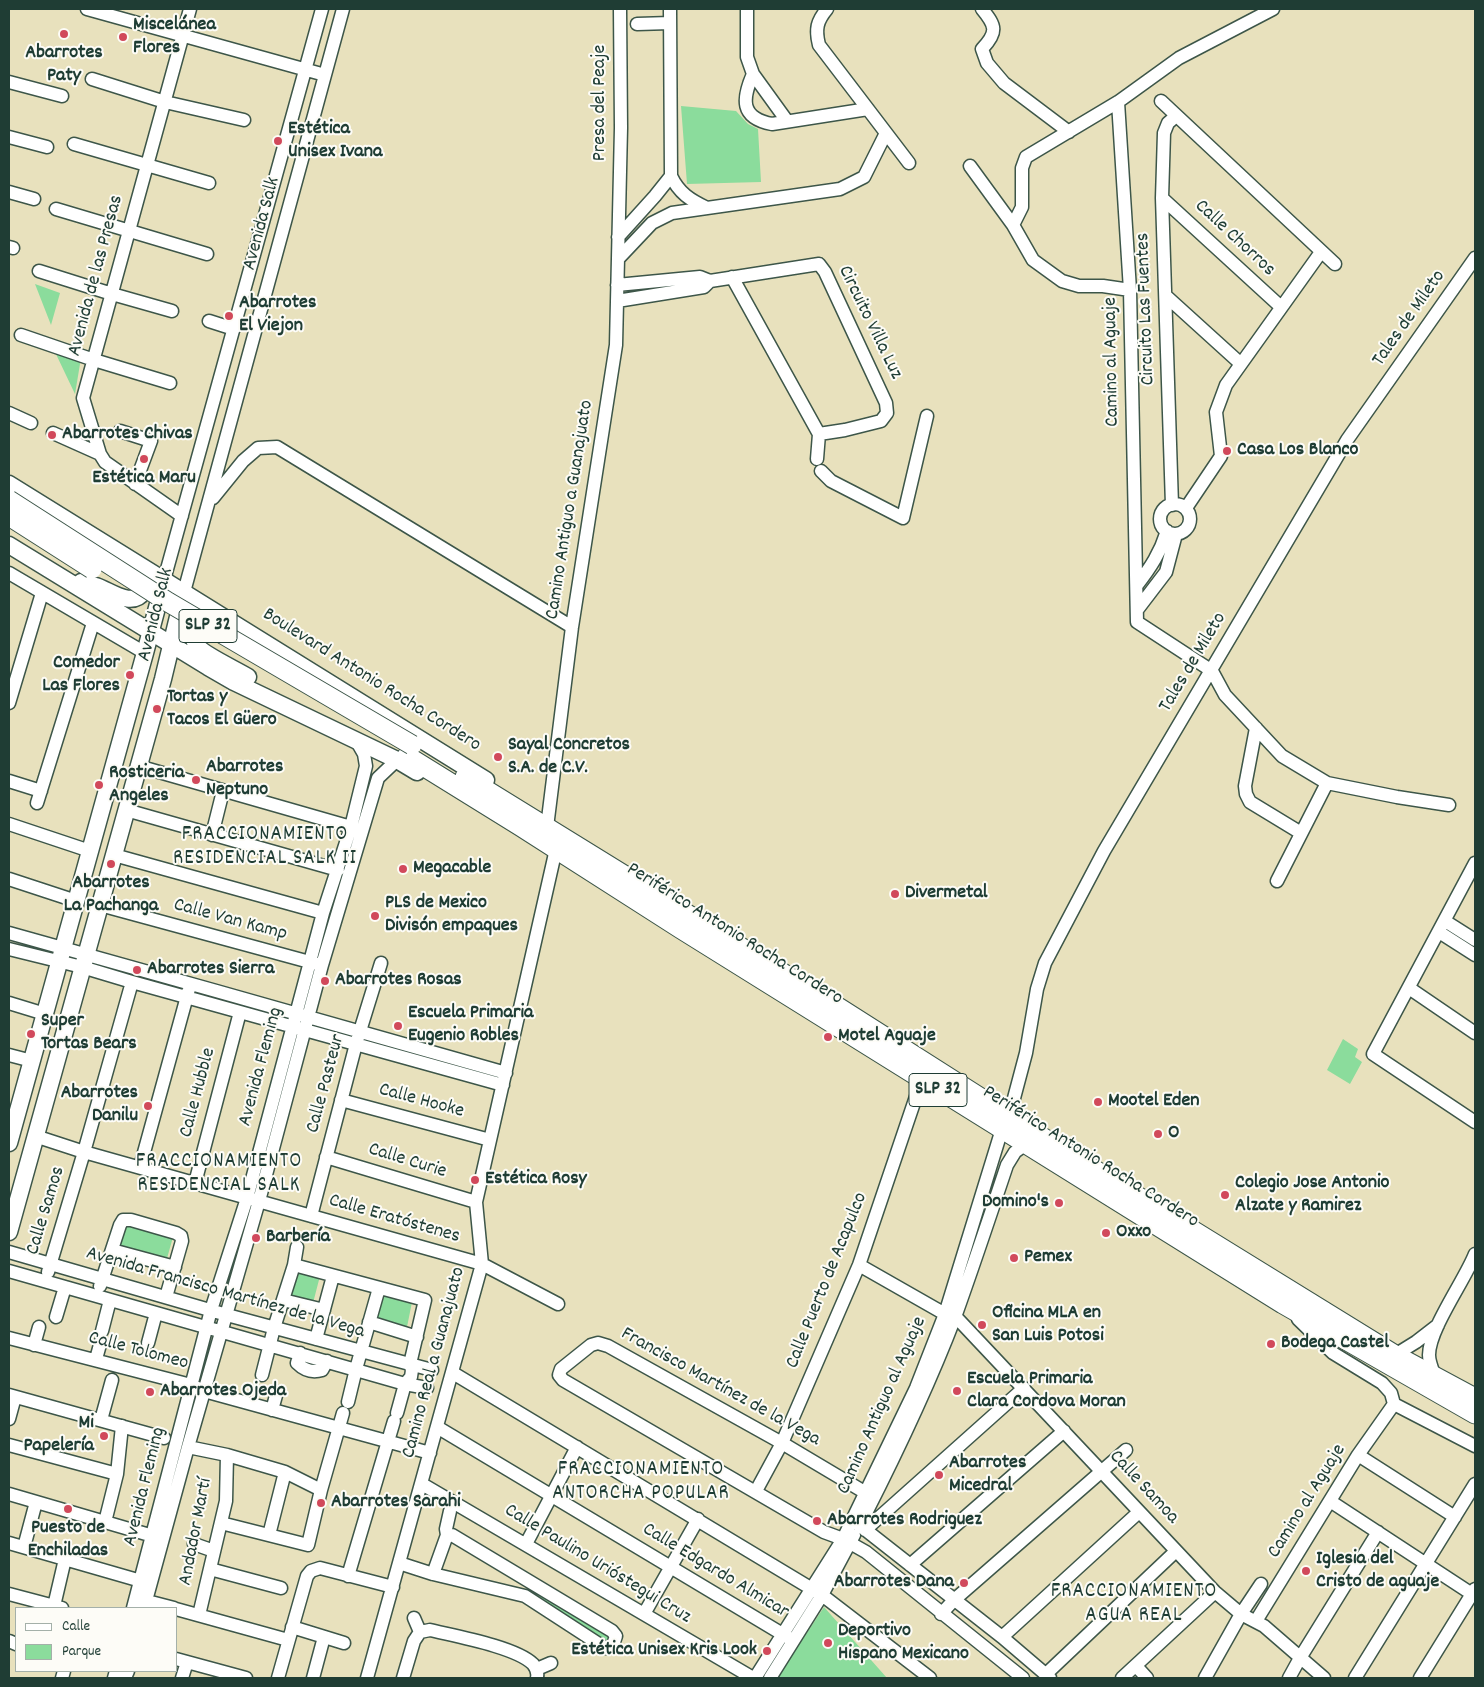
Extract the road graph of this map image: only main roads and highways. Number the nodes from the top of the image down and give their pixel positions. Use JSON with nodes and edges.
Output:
{"nodes":[{"id":1,"x":9,"y":484,"type":"edge"},
{"id":2,"x":9,"y":500,"type":"edge"},
{"id":3,"x":9,"y":516,"type":"edge"},
{"id":4,"x":13,"y":548,"type":"edge"},
{"id":5,"x":133,"y":561,"type":"junction"},
{"id":6,"x":62,"y":578,"type":"junction"},
{"id":7,"x":164,"y":580,"type":"junction"},
{"id":8,"x":184,"y":592,"type":"junction"},
{"id":9,"x":151,"y":632,"type":"junction"},
{"id":10,"x":250,"y":633,"type":"junction"},
{"id":11,"x":172,"y":645,"type":"junction"},
{"id":12,"x":316,"y":720,"type":"junction"},
{"id":13,"x":120,"y":745,"type":"junction"},
{"id":14,"x":143,"y":750,"type":"junction"},
{"id":15,"x":405,"y":753,"type":"junction"},
{"id":16,"x":525,"y":821,"type":"junction"},
{"id":17,"x":13,"y":1110,"type":"edge"},
{"id":18,"x":1005,"y":1123,"type":"junction"},
{"id":19,"x":9,"y":1143,"type":"edge"},
{"id":20,"x":9,"y":1232,"type":"edge"},
{"id":21,"x":1475,"y":1398,"type":"edge"},
{"id":22,"x":1475,"y":1414,"type":"edge"}],
"edges":[{"from":1,"to":5,"type":"main road","name":"Boulevard Antonio Rocha Cordero"},
{"from":2,"to":15,"type":"highway","name":"Boulevard Antonio Rocha Cordero","number":"SLP 32","bridge":true},
{"from":3,"to":15,"type":"highway","number":"SLP 32","bridge":true},
{"from":4,"to":6,"type":"main road"},
{"from":5,"to":6,"type":"main road"},
{"from":5,"to":7,"type":"main road","name":"Boulevard Antonio Rocha Cordero"},
{"from":6,"to":9,"type":"main road"},
{"from":7,"to":8,"type":"main road","name":"Boulevard Antonio Rocha Cordero"},
{"from":7,"to":9,"type":"main road","name":"Avenida Salk"},
{"from":8,"to":10,"type":"main road","name":"Boulevard Antonio Rocha Cordero"},
{"from":8,"to":11,"type":"main road","name":"Avenida Salk"},
{"from":9,"to":11,"type":"main road"},
{"from":9,"to":13,"type":"main road","name":"Avenida Salk"},
{"from":10,"to":12,"type":"main road"},
{"from":10,"to":16,"type":"main road","name":"Boulevard Antonio Rocha Cordero"},
{"from":11,"to":12,"type":"main road"},
{"from":11,"to":14,"type":"main road","name":"Avenida Salk"},
{"from":12,"to":15,"type":"main road"},
{"from":13,"to":14,"type":"main road"},
{"from":13,"to":17,"type":"main road","name":"Avenida Salk"},
{"from":14,"to":20,"type":"main road","name":"Avenida Salk"},
{"from":15,"to":16,"type":"highway","name":"Periférico Antonio Rocha Cordero","number":"SLP 32"},
{"from":16,"to":18,"type":"highway","name":"Periférico Antonio Rocha Cordero","number":"SLP 32"},
{"from":16,"to":18,"type":"highway","name":"Periférico Antonio Rocha Cordero","number":"SLP 32"},
{"from":17,"to":19,"type":"main road","name":"Avenida Salk"},
{"from":18,"to":21,"type":"highway","name":"Periférico Antonio Rocha Cordero","number":"SLP 32"},
{"from":18,"to":22,"type":"highway","name":"Periférico Antonio Rocha Cordero","number":"SLP 32"}]}
